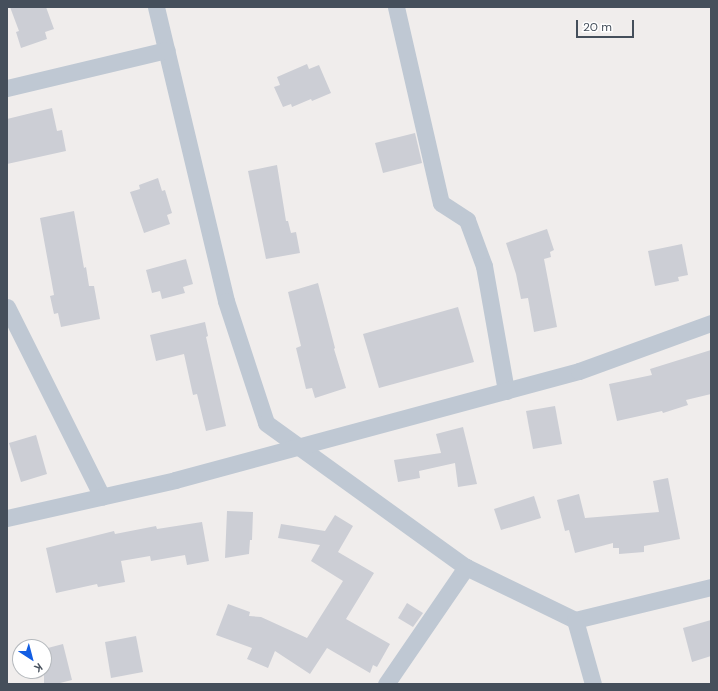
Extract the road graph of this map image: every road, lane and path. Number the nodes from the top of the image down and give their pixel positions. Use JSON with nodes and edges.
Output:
{"nodes":[{"id":1,"x":156,"y":7,"type":"edge"},
{"id":2,"x":396,"y":7,"type":"edge"},
{"id":3,"x":167,"y":50,"type":"junction"},
{"id":4,"x":7,"y":88,"type":"edge"},
{"id":5,"x":7,"y":307,"type":"edge"},
{"id":6,"x":711,"y":323,"type":"edge"},
{"id":7,"x":506,"y":391,"type":"junction"},
{"id":8,"x":300,"y":446,"type":"junction"},
{"id":9,"x":102,"y":497,"type":"junction"},
{"id":10,"x":7,"y":518,"type":"edge"},
{"id":11,"x":466,"y":567,"type":"junction"},
{"id":12,"x":711,"y":587,"type":"edge"},
{"id":13,"x":575,"y":620,"type":"junction"},
{"id":14,"x":386,"y":684,"type":"edge"},
{"id":15,"x":593,"y":684,"type":"edge"}],
"edges":[{"from":1,"to":3,"type":"street"},
{"from":2,"to":7,"type":"street"},
{"from":3,"to":4,"type":"street"},
{"from":3,"to":8,"type":"street"},
{"from":5,"to":9,"type":"street"},
{"from":6,"to":7,"type":"street"},
{"from":7,"to":8,"type":"street"},
{"from":8,"to":9,"type":"street"},
{"from":8,"to":11,"type":"street"},
{"from":9,"to":10,"type":"street"},
{"from":11,"to":13,"type":"street"},
{"from":11,"to":14,"type":"street"},
{"from":12,"to":13,"type":"street"},
{"from":13,"to":15,"type":"street"}]}
